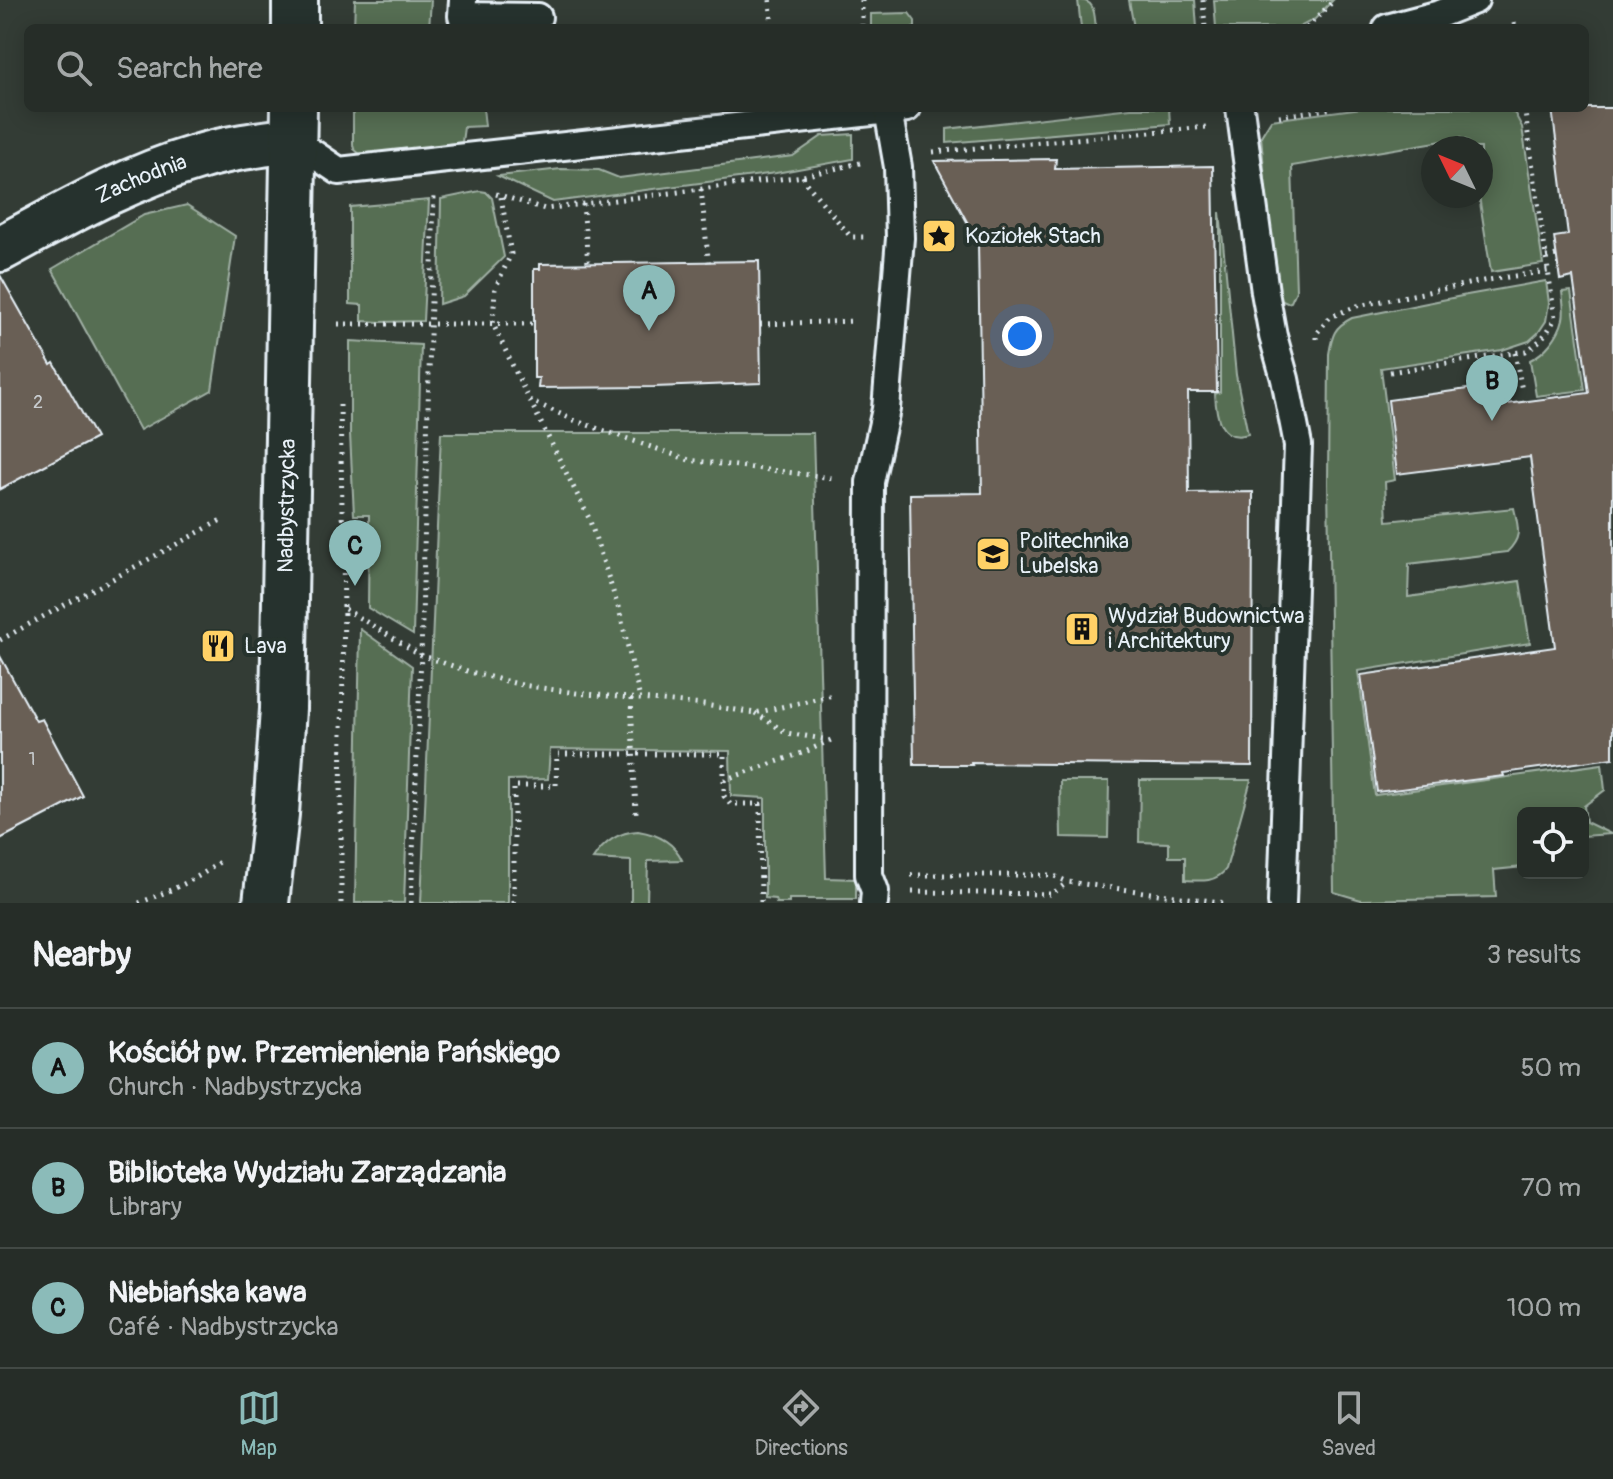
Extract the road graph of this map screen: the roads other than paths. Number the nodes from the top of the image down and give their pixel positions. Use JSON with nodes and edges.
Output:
{"nodes":[{"id":1,"x":295,"y":0,"type":"edge"},
{"id":2,"x":463,"y":0,"type":"edge"},
{"id":3,"x":1475,"y":0,"type":"edge"},
{"id":4,"x":538,"y":17,"type":"dead end"},
{"id":5,"x":295,"y":24,"type":"edge"},
{"id":6,"x":1402,"y":24,"type":"edge"},
{"id":7,"x":870,"y":112,"type":"edge"},
{"id":8,"x":897,"y":112,"type":"edge"},
{"id":9,"x":1241,"y":115,"type":"edge"},
{"id":10,"x":294,"y":124,"type":"edge"},
{"id":11,"x":0,"y":249,"type":"edge"},
{"id":12,"x":873,"y":890,"type":"edge"},
{"id":13,"x":266,"y":903,"type":"edge"},
{"id":14,"x":1282,"y":903,"type":"edge"}],
"edges":[{"from":1,"to":5,"type":"street"},
{"from":2,"to":4,"type":"lane"},
{"from":3,"to":6,"type":"lane"},
{"from":7,"to":10,"type":"lane"},
{"from":8,"to":12,"type":"lane"},
{"from":9,"to":14,"type":"lane"},
{"from":10,"to":11,"type":"street","name":"Zachodnia"},
{"from":10,"to":13,"type":"street","name":"Nadbystrzycka"}]}
